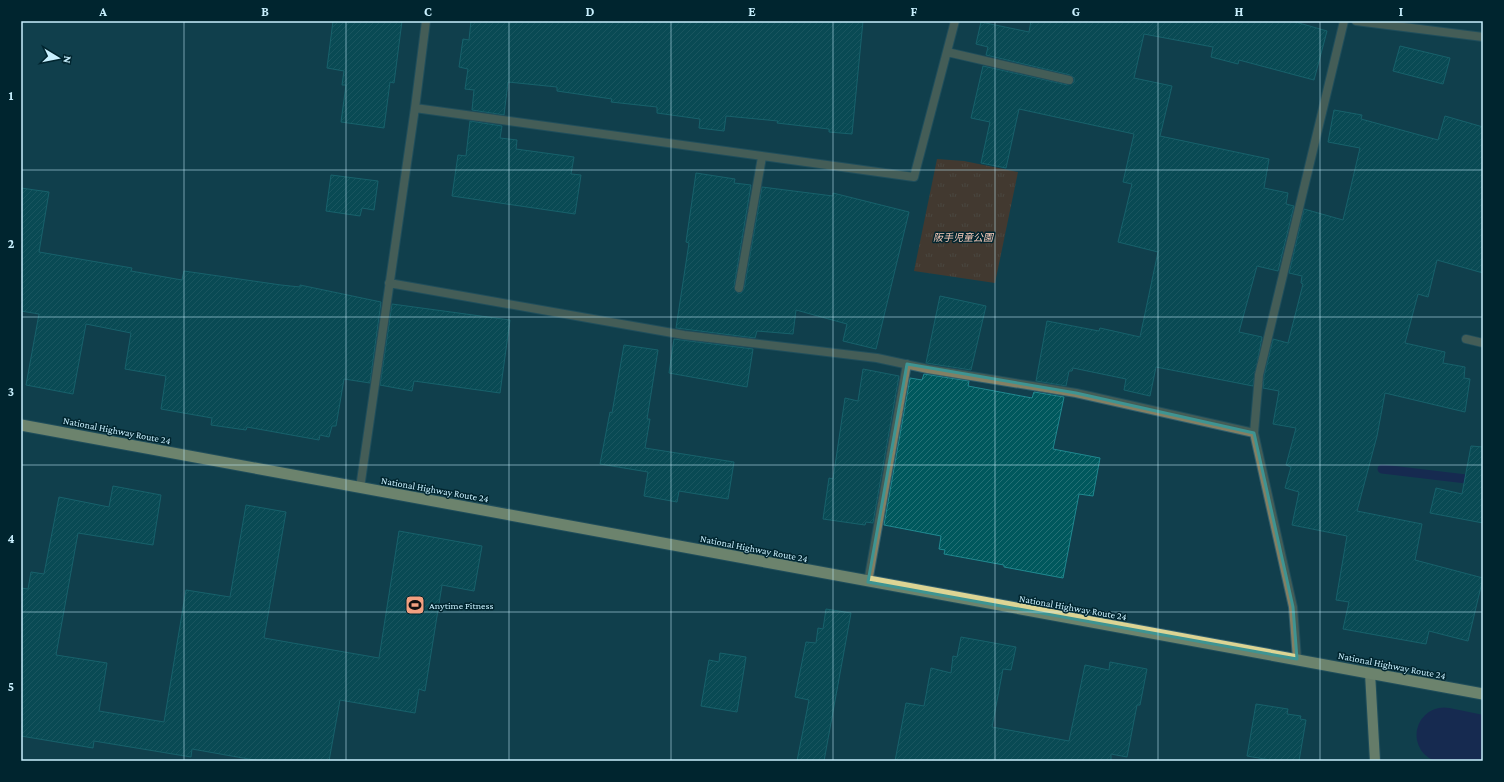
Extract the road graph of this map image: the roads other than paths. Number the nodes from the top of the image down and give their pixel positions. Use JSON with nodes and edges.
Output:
{"nodes":[{"id":1,"x":426,"y":21,"type":"edge"},
{"id":2,"x":955,"y":21,"type":"edge"},
{"id":3,"x":1344,"y":21,"type":"edge"},
{"id":4,"x":1356,"y":21,"type":"edge"},
{"id":5,"x":1483,"y":37,"type":"edge"},
{"id":6,"x":947,"y":52,"type":"junction"},
{"id":7,"x":1069,"y":80,"type":"dead end"},
{"id":8,"x":415,"y":108,"type":"junction"},
{"id":9,"x":762,"y":157,"type":"junction"},
{"id":10,"x":389,"y":283,"type":"junction"},
{"id":11,"x":739,"y":288,"type":"dead end"},
{"id":12,"x":1466,"y":339,"type":"dead end"},
{"id":13,"x":1483,"y":343,"type":"edge"},
{"id":14,"x":907,"y":364,"type":"junction"},
{"id":15,"x":21,"y":425,"type":"edge"},
{"id":16,"x":1254,"y":433,"type":"junction"},
{"id":17,"x":360,"y":488,"type":"junction"},
{"id":18,"x":868,"y":582,"type":"junction"},
{"id":19,"x":1297,"y":659,"type":"junction"},
{"id":20,"x":1370,"y":673,"type":"junction"},
{"id":21,"x":1483,"y":694,"type":"edge"},
{"id":22,"x":1376,"y":761,"type":"edge"}],
"edges":[{"from":1,"to":8,"type":"street"},
{"from":2,"to":6,"type":"street"},
{"from":3,"to":16,"type":"street"},
{"from":4,"to":5,"type":"street"},
{"from":6,"to":7,"type":"street"},
{"from":6,"to":9,"type":"street"},
{"from":8,"to":9,"type":"street"},
{"from":8,"to":10,"type":"street"},
{"from":9,"to":11,"type":"street"},
{"from":10,"to":14,"type":"street"},
{"from":10,"to":17,"type":"street"},
{"from":12,"to":13,"type":"street"},
{"from":14,"to":16,"type":"street"},
{"from":14,"to":18,"type":"street"},
{"from":15,"to":17,"type":"highway","name":"National Highway Route 24"},
{"from":16,"to":19,"type":"street"},
{"from":17,"to":18,"type":"highway","name":"National Highway Route 24"},
{"from":18,"to":19,"type":"highway","name":"National Highway Route 24"},
{"from":19,"to":20,"type":"highway","name":"National Highway Route 24"},
{"from":20,"to":21,"type":"highway","name":"National Highway Route 24"},
{"from":20,"to":22,"type":"main road"}]}
